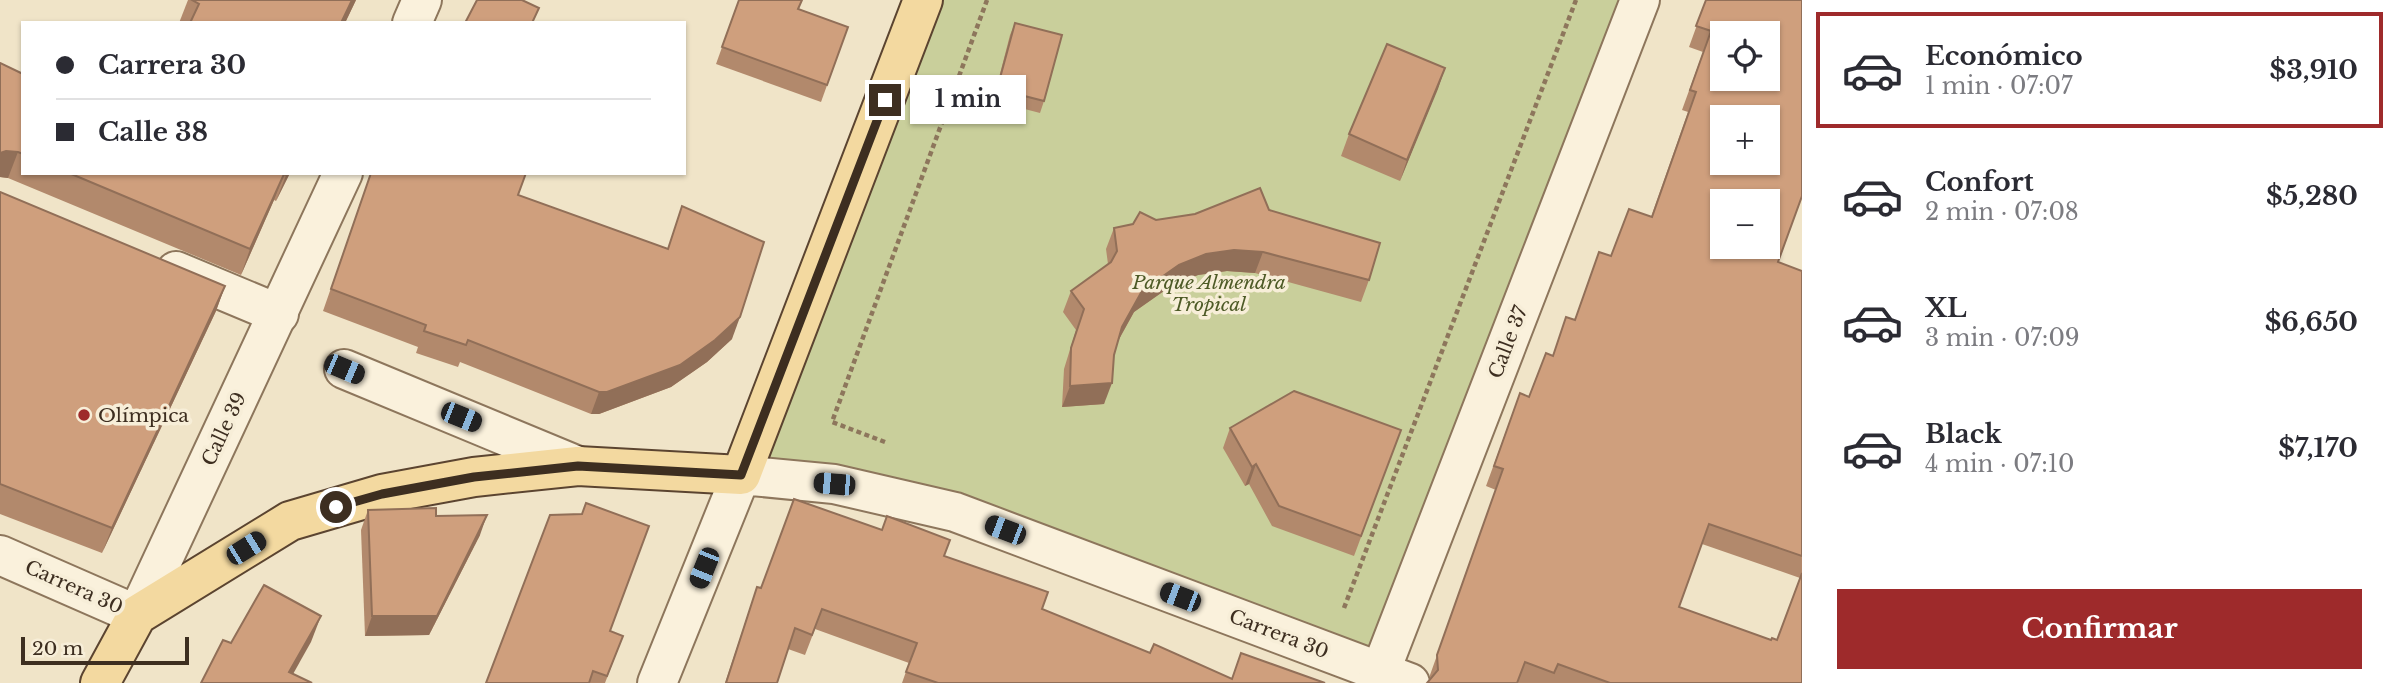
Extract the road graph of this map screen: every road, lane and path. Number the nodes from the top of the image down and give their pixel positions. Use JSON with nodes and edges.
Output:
{"nodes":[{"id":1,"x":422,"y":0,"type":"edge"},
{"id":2,"x":923,"y":0,"type":"edge"},
{"id":3,"x":987,"y":0,"type":"edge"},
{"id":4,"x":1576,"y":0,"type":"edge"},
{"id":5,"x":1640,"y":0,"type":"edge"},
{"id":6,"x":413,"y":21,"type":"edge"},
{"id":7,"x":342,"y":175,"type":"edge"},
{"id":8,"x":140,"y":256,"type":"edge"},
{"id":9,"x":279,"y":314,"type":"junction"},
{"id":10,"x":344,"y":369,"type":"dead end"},
{"id":11,"x":897,"y":447,"type":"dead end"},
{"id":12,"x":578,"y":466,"type":"junction"},
{"id":13,"x":741,"y":475,"type":"junction"},
{"id":14,"x":0,"y":555,"type":"edge"},
{"id":15,"x":136,"y":615,"type":"junction"},
{"id":16,"x":1341,"y":615,"type":"dead end"},
{"id":17,"x":1389,"y":680,"type":"edge"},
{"id":18,"x":100,"y":683,"type":"edge"},
{"id":19,"x":657,"y":683,"type":"edge"}],
"edges":[{"from":1,"to":6,"type":"street"},
{"from":2,"to":13,"type":"main road"},
{"from":3,"to":11,"type":"path"},
{"from":4,"to":16,"type":"path"},
{"from":5,"to":17,"type":"street","name":"Calle 37"},
{"from":7,"to":9,"type":"street","name":"Calle 39"},
{"from":8,"to":9,"type":"street"},
{"from":9,"to":15,"type":"street","name":"Calle 39"},
{"from":10,"to":12,"type":"street","name":"Carrera 30"},
{"from":12,"to":13,"type":"main road","name":"Carrera 30"},
{"from":12,"to":15,"type":"main road","name":"Carrera 30"},
{"from":13,"to":17,"type":"street","name":"Carrera 30"},
{"from":13,"to":19,"type":"street"},
{"from":14,"to":15,"type":"street","name":"Carrera 30"},
{"from":15,"to":18,"type":"main road","name":"Calle 39"}]}
